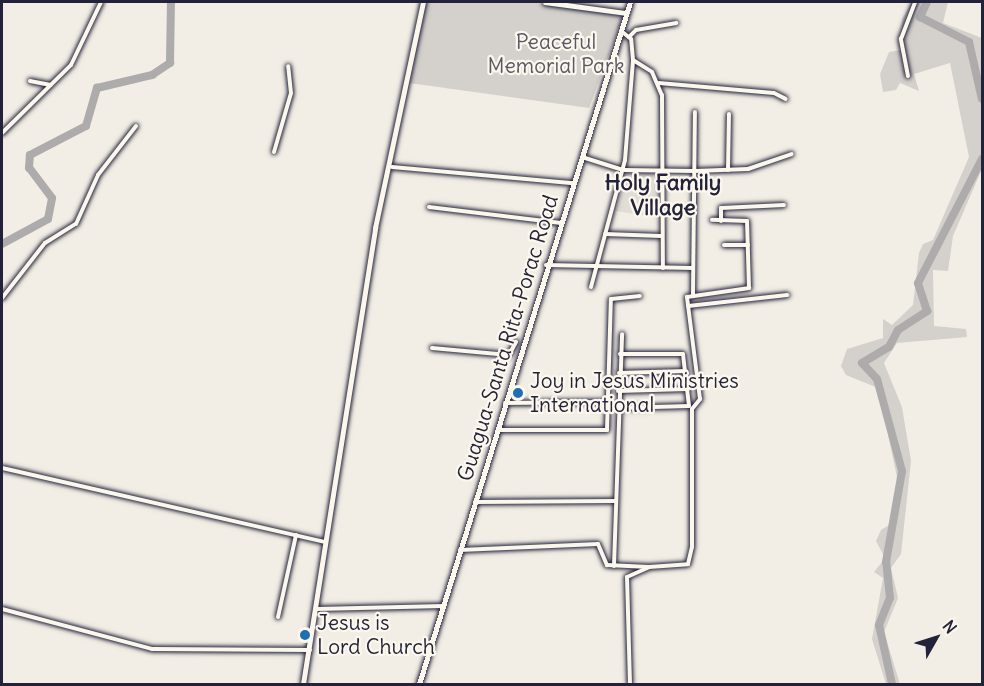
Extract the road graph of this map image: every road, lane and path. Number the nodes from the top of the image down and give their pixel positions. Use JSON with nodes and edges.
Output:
{"nodes":[{"id":1,"x":101,"y":2,"type":"edge"},
{"id":2,"x":423,"y":2,"type":"edge"},
{"id":3,"x":545,"y":2,"type":"edge"},
{"id":4,"x":630,"y":2,"type":"edge"},
{"id":5,"x":915,"y":2,"type":"edge"},
{"id":6,"x":626,"y":13,"type":"junction"},
{"id":7,"x":676,"y":23,"type":"dead end"},
{"id":8,"x":621,"y":31,"type":"junction"},
{"id":9,"x":629,"y":37,"type":"junction"},
{"id":10,"x":633,"y":60,"type":"junction"},
{"id":11,"x":288,"y":66,"type":"dead end"},
{"id":12,"x":908,"y":76,"type":"dead end"},
{"id":13,"x":30,"y":81,"type":"dead end"},
{"id":14,"x":658,"y":83,"type":"junction"},
{"id":15,"x":51,"y":85,"type":"junction"},
{"id":16,"x":786,"y":99,"type":"dead end"},
{"id":17,"x":694,"y":112,"type":"dead end"},
{"id":18,"x":729,"y":114,"type":"dead end"},
{"id":19,"x":136,"y":126,"type":"dead end"},
{"id":20,"x":2,"y":133,"type":"edge"},
{"id":21,"x":274,"y":152,"type":"dead end"},
{"id":22,"x":792,"y":154,"type":"dead end"},
{"id":23,"x":582,"y":156,"type":"junction"},
{"id":24,"x":392,"y":167,"type":"junction"},
{"id":25,"x":623,"y":170,"type":"junction"},
{"id":26,"x":728,"y":170,"type":"junction"},
{"id":27,"x":662,"y":171,"type":"junction"},
{"id":28,"x":694,"y":171,"type":"junction"},
{"id":29,"x":573,"y":183,"type":"junction"},
{"id":30,"x":784,"y":205,"type":"dead end"},
{"id":31,"x":429,"y":207,"type":"dead end"},
{"id":32,"x":712,"y":220,"type":"dead end"},
{"id":33,"x":721,"y":220,"type":"junction"},
{"id":34,"x":561,"y":224,"type":"junction"},
{"id":35,"x":605,"y":234,"type":"junction"},
{"id":36,"x":661,"y":236,"type":"junction"},
{"id":37,"x":748,"y":244,"type":"junction"},
{"id":38,"x":724,"y":245,"type":"dead end"},
{"id":39,"x":546,"y":265,"type":"junction"},
{"id":40,"x":595,"y":268,"type":"junction"},
{"id":41,"x":663,"y":268,"type":"junction"},
{"id":42,"x":693,"y":268,"type":"junction"},
{"id":43,"x":591,"y":287,"type":"dead end"},
{"id":44,"x":693,"y":294,"type":"junction"},
{"id":45,"x":640,"y":296,"type":"dead end"},
{"id":46,"x":787,"y":296,"type":"dead end"},
{"id":47,"x":2,"y":298,"type":"edge"},
{"id":48,"x":688,"y":306,"type":"junction"},
{"id":49,"x":622,"y":334,"type":"dead end"},
{"id":50,"x":516,"y":342,"type":"dead end"},
{"id":51,"x":432,"y":348,"type":"dead end"},
{"id":52,"x":620,"y":354,"type":"junction"},
{"id":53,"x":686,"y":371,"type":"junction"},
{"id":54,"x":619,"y":373,"type":"junction"},
{"id":55,"x":687,"y":389,"type":"junction"},
{"id":56,"x":618,"y":391,"type":"junction"},
{"id":57,"x":608,"y":402,"type":"junction"},
{"id":58,"x":505,"y":403,"type":"junction"},
{"id":59,"x":618,"y":408,"type":"junction"},
{"id":60,"x":496,"y":430,"type":"junction"},
{"id":61,"x":2,"y":468,"type":"edge"},
{"id":62,"x":615,"y":501,"type":"junction"},
{"id":63,"x":475,"y":502,"type":"junction"},
{"id":64,"x":296,"y":535,"type":"junction"},
{"id":65,"x":325,"y":542,"type":"junction"},
{"id":66,"x":460,"y":550,"type":"junction"},
{"id":67,"x":630,"y":564,"type":"junction"},
{"id":68,"x":614,"y":566,"type":"junction"},
{"id":69,"x":649,"y":567,"type":"junction"},
{"id":70,"x":633,"y":572,"type":"junction"},
{"id":71,"x":443,"y":606,"type":"junction"},
{"id":72,"x":2,"y":609,"type":"edge"},
{"id":73,"x":317,"y":609,"type":"junction"},
{"id":74,"x":278,"y":617,"type":"dead end"},
{"id":75,"x":310,"y":650,"type":"junction"},
{"id":76,"x":303,"y":684,"type":"edge"},
{"id":77,"x":418,"y":684,"type":"edge"},
{"id":78,"x":630,"y":684,"type":"edge"}],
"edges":[{"from":1,"to":15,"type":"street"},
{"from":2,"to":24,"type":"street"},
{"from":3,"to":6,"type":"street"},
{"from":4,"to":6,"type":"main road","name":"Guagua-Santa Rita-Porac Road"},
{"from":5,"to":12,"type":"street"},
{"from":6,"to":8,"type":"main road","name":"Guagua-Santa Rita-Porac Road"},
{"from":7,"to":9,"type":"street"},
{"from":8,"to":9,"type":"street"},
{"from":8,"to":23,"type":"main road","name":"Guagua-Santa Rita-Porac Road"},
{"from":9,"to":10,"type":"street"},
{"from":10,"to":14,"type":"street"},
{"from":10,"to":25,"type":"street"},
{"from":11,"to":21,"type":"street"},
{"from":13,"to":15,"type":"street"},
{"from":14,"to":16,"type":"street"},
{"from":14,"to":27,"type":"street"},
{"from":15,"to":20,"type":"street"},
{"from":17,"to":28,"type":"street"},
{"from":18,"to":26,"type":"street"},
{"from":19,"to":47,"type":"street"},
{"from":22,"to":26,"type":"street"},
{"from":23,"to":25,"type":"street"},
{"from":23,"to":29,"type":"main road","name":"Guagua-Santa Rita-Porac Road"},
{"from":24,"to":29,"type":"street"},
{"from":24,"to":65,"type":"street"},
{"from":25,"to":27,"type":"street"},
{"from":25,"to":35,"type":"street"},
{"from":26,"to":28,"type":"street"},
{"from":27,"to":28,"type":"street"},
{"from":27,"to":36,"type":"street"},
{"from":28,"to":42,"type":"street"},
{"from":29,"to":34,"type":"main road","name":"Guagua-Santa Rita-Porac Road"},
{"from":30,"to":33,"type":"street"},
{"from":31,"to":34,"type":"street"},
{"from":32,"to":33,"type":"street"},
{"from":33,"to":37,"type":"street"},
{"from":34,"to":39,"type":"main road","name":"Guagua-Santa Rita-Porac Road"},
{"from":35,"to":36,"type":"street"},
{"from":35,"to":40,"type":"street"},
{"from":36,"to":41,"type":"street"},
{"from":37,"to":38,"type":"street"},
{"from":37,"to":44,"type":"street"},
{"from":39,"to":40,"type":"street"},
{"from":39,"to":58,"type":"main road","name":"Guagua-Santa Rita-Porac Road"},
{"from":40,"to":41,"type":"street"},
{"from":40,"to":43,"type":"street"},
{"from":41,"to":42,"type":"street"},
{"from":42,"to":44,"type":"street"},
{"from":44,"to":48,"type":"street"},
{"from":45,"to":57,"type":"street"},
{"from":46,"to":48,"type":"street"},
{"from":48,"to":69,"type":"street"},
{"from":49,"to":52,"type":"street"},
{"from":50,"to":51,"type":"street"},
{"from":52,"to":53,"type":"street"},
{"from":52,"to":54,"type":"street"},
{"from":53,"to":54,"type":"street"},
{"from":53,"to":55,"type":"street"},
{"from":54,"to":56,"type":"street"},
{"from":55,"to":56,"type":"street"},
{"from":55,"to":59,"type":"street"},
{"from":56,"to":59,"type":"street"},
{"from":57,"to":58,"type":"street"},
{"from":57,"to":60,"type":"street"},
{"from":58,"to":60,"type":"main road","name":"Guagua-Santa Rita-Porac Road"},
{"from":59,"to":62,"type":"street"},
{"from":60,"to":63,"type":"main road","name":"Guagua-Santa Rita-Porac Road"},
{"from":61,"to":64,"type":"street"},
{"from":62,"to":63,"type":"street"},
{"from":62,"to":68,"type":"street"},
{"from":63,"to":66,"type":"main road","name":"Guagua-Santa Rita-Porac Road"},
{"from":64,"to":65,"type":"street"},
{"from":64,"to":74,"type":"street"},
{"from":65,"to":73,"type":"street"},
{"from":66,"to":68,"type":"street"},
{"from":66,"to":71,"type":"main road","name":"Guagua-Santa Rita-Porac Road"},
{"from":67,"to":68,"type":"street"},
{"from":67,"to":69,"type":"street"},
{"from":67,"to":70,"type":"street"},
{"from":69,"to":70,"type":"street"},
{"from":70,"to":78,"type":"street"},
{"from":71,"to":73,"type":"street"},
{"from":71,"to":77,"type":"main road","name":"Guagua-Santa Rita-Porac Road"},
{"from":72,"to":75,"type":"street"},
{"from":73,"to":75,"type":"street"},
{"from":75,"to":76,"type":"street"}]}
